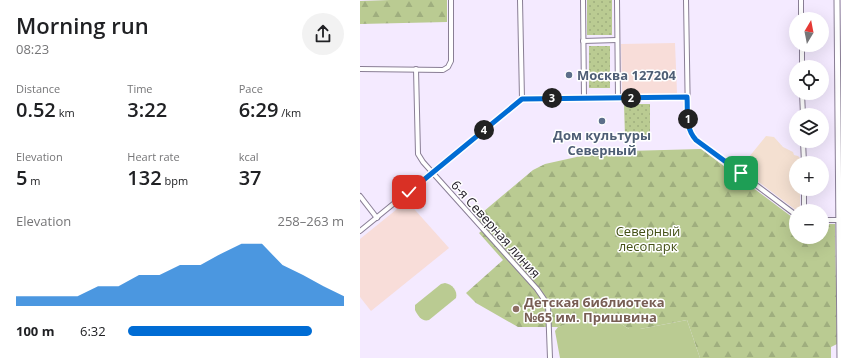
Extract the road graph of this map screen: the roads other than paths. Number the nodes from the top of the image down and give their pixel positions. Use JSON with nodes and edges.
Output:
{"nodes":[{"id":1,"x":451,"y":0,"type":"edge"},
{"id":2,"x":520,"y":0,"type":"edge"},
{"id":3,"x":583,"y":0,"type":"edge"},
{"id":4,"x":617,"y":0,"type":"edge"},
{"id":5,"x":686,"y":0,"type":"edge"},
{"id":6,"x":801,"y":0,"type":"edge"},
{"id":7,"x":836,"y":0,"type":"edge"},
{"id":8,"x":801,"y":12,"type":"edge"},
{"id":9,"x":617,"y":40,"type":"junction"},
{"id":10,"x":584,"y":41,"type":"junction"},
{"id":11,"x":360,"y":68,"type":"edge"},
{"id":12,"x":416,"y":69,"type":"junction"},
{"id":13,"x":687,"y":97,"type":"junction"},
{"id":14,"x":584,"y":98,"type":"junction"},
{"id":15,"x":618,"y":98,"type":"junction"},
{"id":16,"x":522,"y":99,"type":"junction"},
{"id":17,"x":433,"y":172,"type":"junction"},
{"id":18,"x":360,"y":196,"type":"edge"},
{"id":19,"x":789,"y":210,"type":"edge"},
{"id":20,"x":377,"y":218,"type":"junction"},
{"id":21,"x":829,"y":220,"type":"edge"},
{"id":22,"x":839,"y":220,"type":"junction"},
{"id":23,"x":360,"y":231,"type":"edge"},
{"id":24,"x":550,"y":358,"type":"edge"},
{"id":25,"x":840,"y":358,"type":"edge"}],
"edges":[{"from":1,"to":12,"type":"street"},
{"from":2,"to":16,"type":"street"},
{"from":3,"to":10,"type":"street"},
{"from":4,"to":9,"type":"street"},
{"from":5,"to":13,"type":"street"},
{"from":6,"to":8,"type":"street"},
{"from":7,"to":22,"type":"street"},
{"from":9,"to":10,"type":"street"},
{"from":9,"to":15,"type":"street"},
{"from":10,"to":14,"type":"street"},
{"from":11,"to":12,"type":"street"},
{"from":12,"to":17,"type":"street","name":"6-я Северная линия"},
{"from":13,"to":15,"type":"street"},
{"from":13,"to":19,"type":"street"},
{"from":14,"to":15,"type":"street"},
{"from":14,"to":16,"type":"street"},
{"from":16,"to":17,"type":"street"},
{"from":17,"to":20,"type":"street"},
{"from":17,"to":24,"type":"street","name":"6-я Северная линия"},
{"from":18,"to":20,"type":"street"},
{"from":20,"to":23,"type":"street"},
{"from":21,"to":22,"type":"street"},
{"from":22,"to":25,"type":"street"}]}
